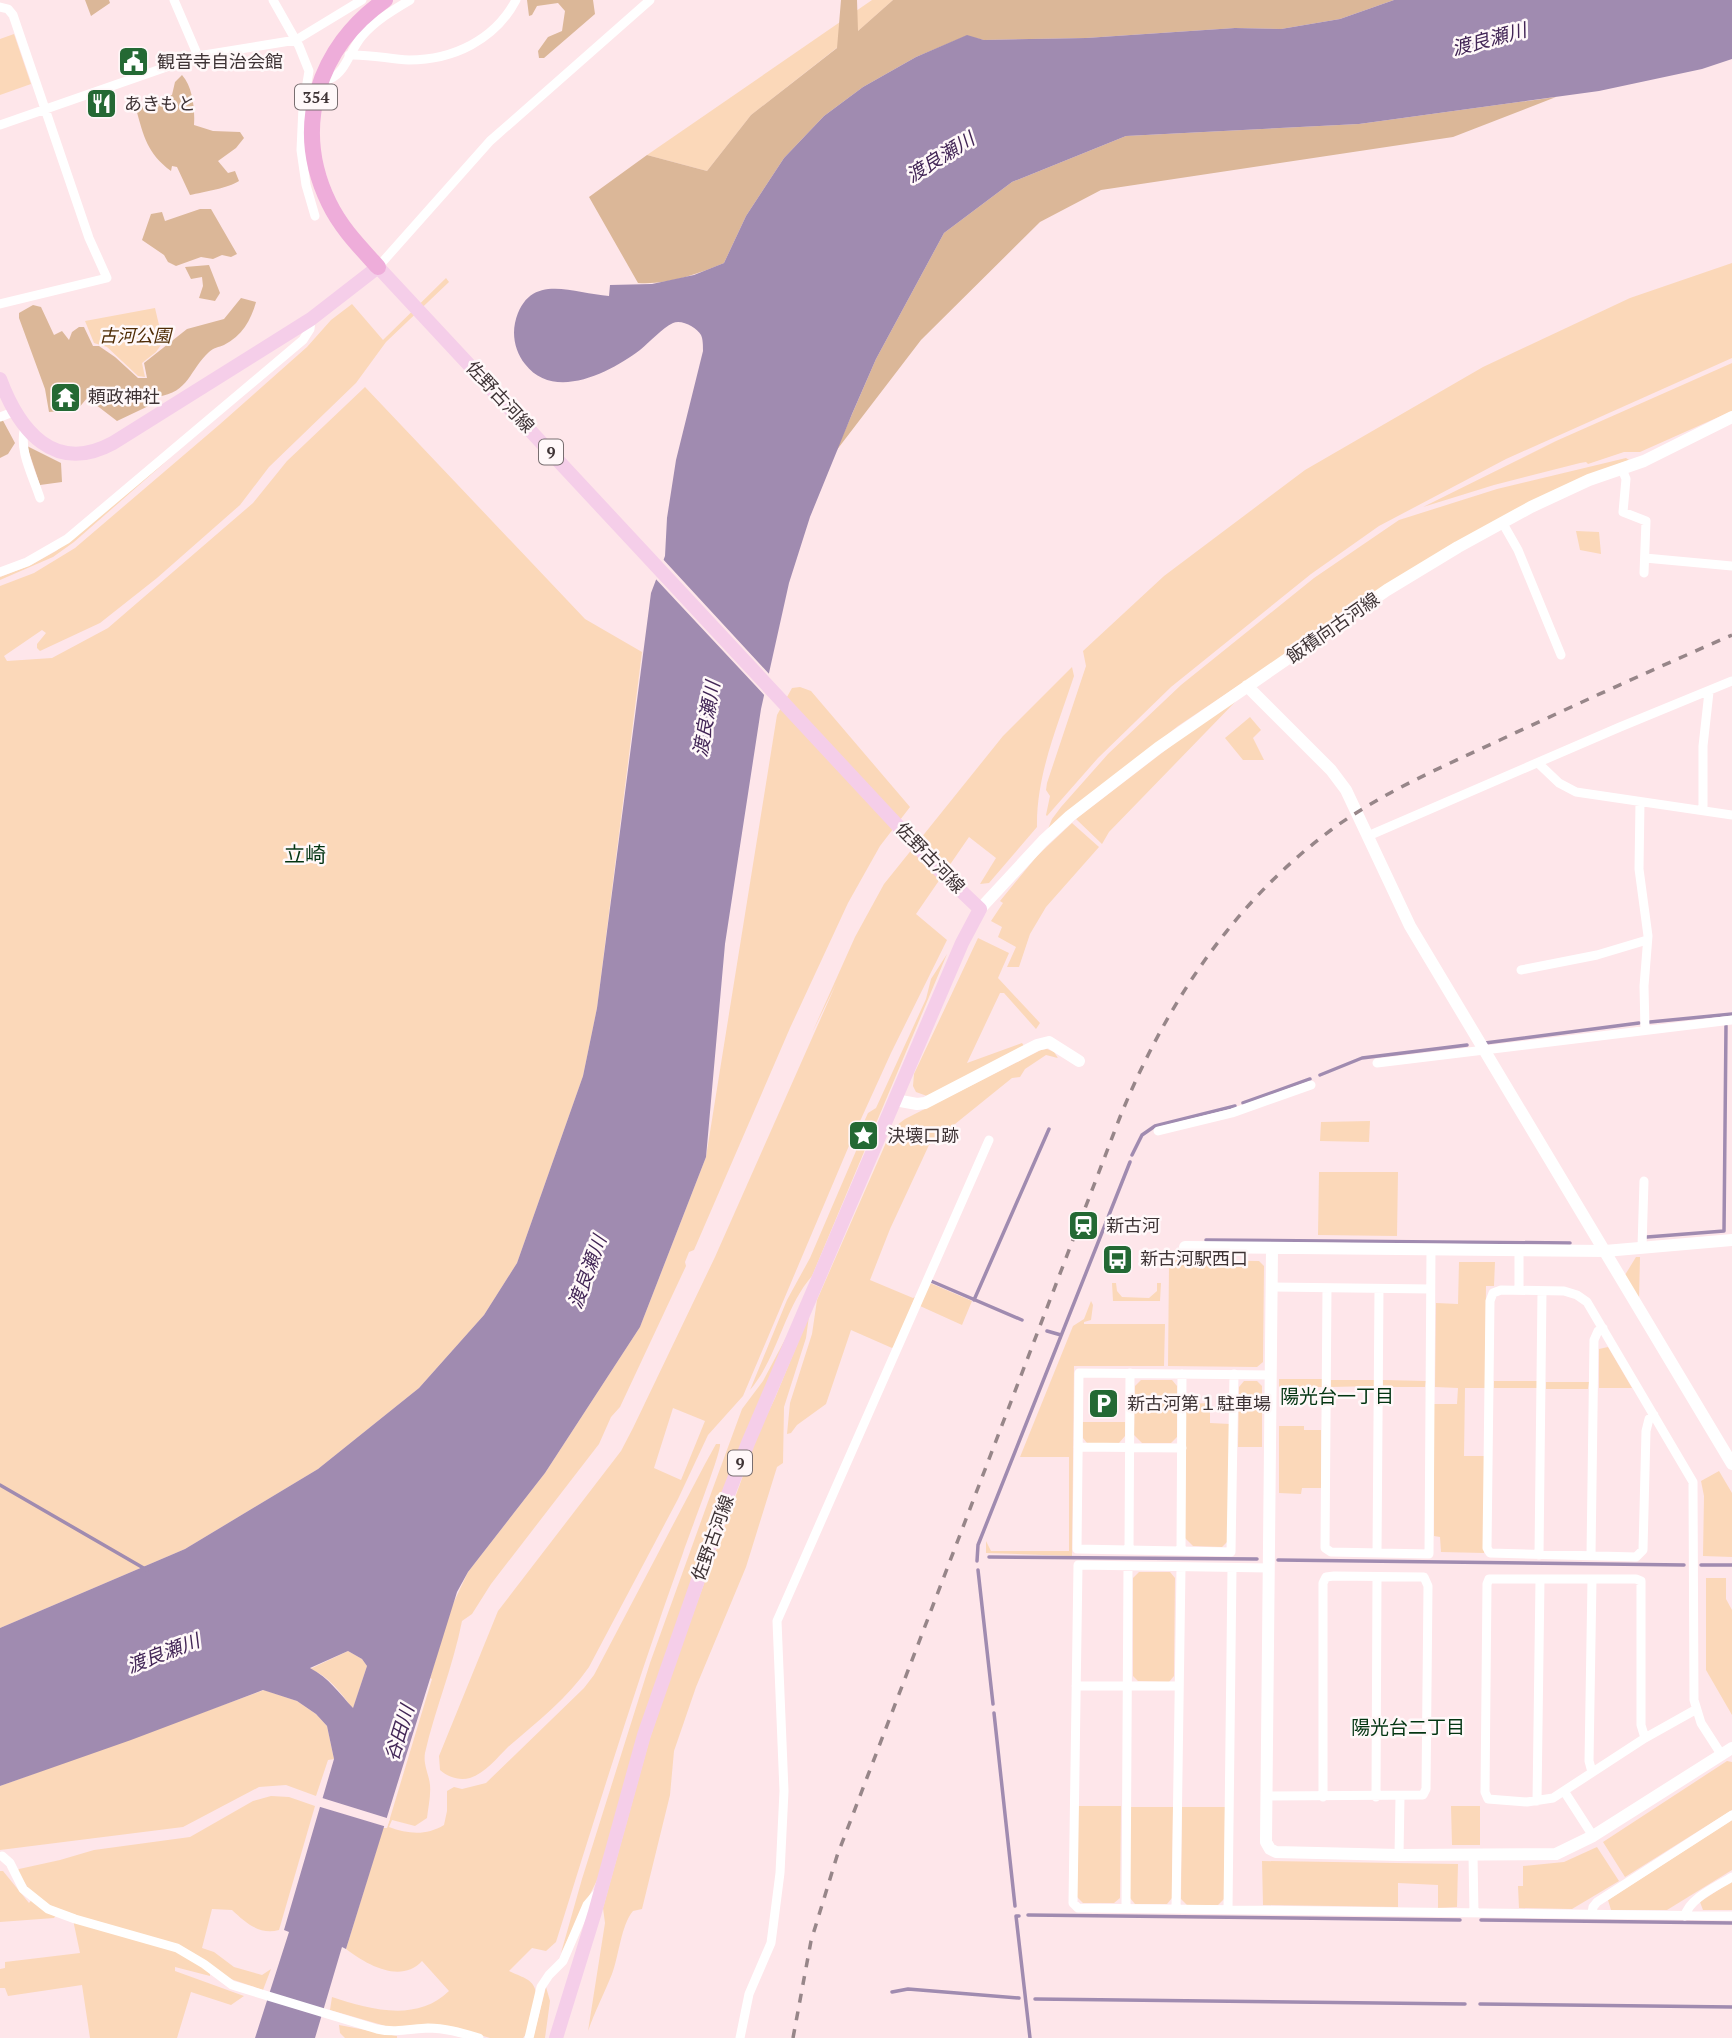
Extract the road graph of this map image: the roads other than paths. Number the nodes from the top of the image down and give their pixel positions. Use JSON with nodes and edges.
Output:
{"nodes":[{"id":1,"x":174,"y":0,"type":"edge"},
{"id":2,"x":273,"y":0,"type":"edge"},
{"id":3,"x":410,"y":0,"type":"edge"},
{"id":4,"x":516,"y":0,"type":"edge"},
{"id":5,"x":650,"y":0,"type":"edge"},
{"id":6,"x":374,"y":3,"type":"edge"},
{"id":7,"x":0,"y":7,"type":"edge"},
{"id":8,"x":296,"y":40,"type":"junction"},
{"id":9,"x":349,"y":55,"type":"junction"},
{"id":10,"x":198,"y":56,"type":"junction"},
{"id":11,"x":330,"y":79,"type":"dead end"},
{"id":12,"x":46,"y":110,"type":"junction"},
{"id":13,"x":0,"y":125,"type":"edge"},
{"id":14,"x":314,"y":216,"type":"dead end"},
{"id":15,"x":382,"y":272,"type":"junction"},
{"id":16,"x":0,"y":304,"type":"edge"},
{"id":17,"x":311,"y":319,"type":"junction"},
{"id":18,"x":0,"y":379,"type":"edge"},
{"id":19,"x":7,"y":414,"type":"edge"},
{"id":20,"x":1732,"y":417,"type":"edge"},
{"id":21,"x":25,"y":427,"type":"junction"},
{"id":22,"x":1622,"y":469,"type":"junction"},
{"id":23,"x":40,"y":498,"type":"dead end"},
{"id":24,"x":1503,"y":522,"type":"junction"},
{"id":25,"x":1644,"y":558,"type":"junction"},
{"id":26,"x":1732,"y":566,"type":"edge"},
{"id":27,"x":0,"y":572,"type":"edge"},
{"id":28,"x":1644,"y":573,"type":"dead end"},
{"id":29,"x":1561,"y":655,"type":"dead end"},
{"id":30,"x":1732,"y":681,"type":"edge"},
{"id":31,"x":1247,"y":686,"type":"junction"},
{"id":32,"x":1709,"y":692,"type":"junction"},
{"id":33,"x":1538,"y":763,"type":"junction"},
{"id":34,"x":1640,"y":802,"type":"junction"},
{"id":35,"x":1703,"y":810,"type":"junction"},
{"id":36,"x":1732,"y":815,"type":"edge"},
{"id":37,"x":1368,"y":836,"type":"junction"},
{"id":38,"x":980,"y":909,"type":"junction"},
{"id":39,"x":1647,"y":940,"type":"junction"},
{"id":40,"x":1521,"y":970,"type":"dead end"},
{"id":41,"x":1732,"y":1020,"type":"edge"},
{"id":42,"x":1645,"y":1029,"type":"junction"},
{"id":43,"x":1482,"y":1049,"type":"junction"},
{"id":44,"x":1079,"y":1062,"type":"dead end"},
{"id":45,"x":1377,"y":1062,"type":"dead end"},
{"id":46,"x":1311,"y":1085,"type":"dead end"},
{"id":47,"x":895,"y":1100,"type":"junction"},
{"id":48,"x":1158,"y":1131,"type":"dead end"},
{"id":49,"x":989,"y":1140,"type":"dead end"},
{"id":50,"x":1644,"y":1181,"type":"dead end"},
{"id":51,"x":1732,"y":1240,"type":"edge"},
{"id":52,"x":1185,"y":1247,"type":"dead end"},
{"id":53,"x":1642,"y":1247,"type":"junction"},
{"id":54,"x":1272,"y":1248,"type":"junction"},
{"id":55,"x":1431,"y":1250,"type":"junction"},
{"id":56,"x":1605,"y":1251,"type":"junction"},
{"id":57,"x":1519,"y":1252,"type":"junction"},
{"id":58,"x":1273,"y":1287,"type":"junction"},
{"id":59,"x":1327,"y":1288,"type":"junction"},
{"id":60,"x":1379,"y":1289,"type":"junction"},
{"id":61,"x":1430,"y":1289,"type":"junction"},
{"id":62,"x":1519,"y":1290,"type":"junction"},
{"id":63,"x":1542,"y":1291,"type":"junction"},
{"id":64,"x":1603,"y":1328,"type":"junction"},
{"id":65,"x":1130,"y":1373,"type":"junction"},
{"id":66,"x":1182,"y":1374,"type":"junction"},
{"id":67,"x":1234,"y":1374,"type":"junction"},
{"id":68,"x":1271,"y":1375,"type":"junction"},
{"id":69,"x":1654,"y":1415,"type":"junction"},
{"id":70,"x":1078,"y":1447,"type":"junction"},
{"id":71,"x":1130,"y":1447,"type":"junction"},
{"id":72,"x":1182,"y":1448,"type":"junction"},
{"id":73,"x":1732,"y":1464,"type":"edge"},
{"id":74,"x":1181,"y":1549,"type":"junction"},
{"id":75,"x":1129,"y":1550,"type":"junction"},
{"id":76,"x":1377,"y":1553,"type":"junction"},
{"id":77,"x":1539,"y":1555,"type":"junction"},
{"id":78,"x":1591,"y":1555,"type":"junction"},
{"id":79,"x":1129,"y":1567,"type":"junction"},
{"id":80,"x":1181,"y":1568,"type":"junction"},
{"id":81,"x":1232,"y":1568,"type":"junction"},
{"id":82,"x":1269,"y":1568,"type":"junction"},
{"id":83,"x":1377,"y":1577,"type":"junction"},
{"id":84,"x":1540,"y":1579,"type":"junction"},
{"id":85,"x":1592,"y":1579,"type":"junction"},
{"id":86,"x":1076,"y":1686,"type":"junction"},
{"id":87,"x":1127,"y":1686,"type":"junction"},
{"id":88,"x":1179,"y":1686,"type":"junction"},
{"id":89,"x":1695,"y":1710,"type":"junction"},
{"id":90,"x":1645,"y":1738,"type":"junction"},
{"id":91,"x":1727,"y":1751,"type":"edge"},
{"id":92,"x":1592,"y":1772,"type":"junction"},
{"id":93,"x":1564,"y":1791,"type":"junction"},
{"id":94,"x":1267,"y":1796,"type":"junction"},
{"id":95,"x":1323,"y":1797,"type":"junction"},
{"id":96,"x":1376,"y":1797,"type":"junction"},
{"id":97,"x":1400,"y":1797,"type":"junction"},
{"id":98,"x":1537,"y":1801,"type":"junction"},
{"id":99,"x":1732,"y":1815,"type":"edge"},
{"id":100,"x":1593,"y":1836,"type":"junction"},
{"id":101,"x":1399,"y":1855,"type":"junction"},
{"id":102,"x":1473,"y":1855,"type":"junction"},
{"id":103,"x":2,"y":1856,"type":"dead end"},
{"id":104,"x":1732,"y":1877,"type":"edge"},
{"id":105,"x":602,"y":1889,"type":"junction"},
{"id":106,"x":1126,"y":1907,"type":"junction"},
{"id":107,"x":1176,"y":1909,"type":"junction"},
{"id":108,"x":1228,"y":1909,"type":"junction"},
{"id":109,"x":1474,"y":1913,"type":"junction"},
{"id":110,"x":1592,"y":1914,"type":"junction"},
{"id":111,"x":1685,"y":1916,"type":"junction"},
{"id":112,"x":1732,"y":1916,"type":"edge"},
{"id":113,"x":479,"y":2038,"type":"edge"},
{"id":114,"x":529,"y":2038,"type":"edge"},
{"id":115,"x":556,"y":2038,"type":"edge"},
{"id":116,"x":740,"y":2038,"type":"edge"}],
"edges":[{"from":1,"to":10,"type":"street"},
{"from":2,"to":8,"type":"street"},
{"from":3,"to":9,"type":"street"},
{"from":4,"to":9,"type":"street"},
{"from":5,"to":15,"type":"street"},
{"from":6,"to":8,"type":"street"},
{"from":6,"to":15,"type":"highway","number":"354"},
{"from":7,"to":12,"type":"street"},
{"from":8,"to":10,"type":"street"},
{"from":8,"to":14,"type":"street"},
{"from":9,"to":11,"type":"street"},
{"from":10,"to":12,"type":"street"},
{"from":12,"to":13,"type":"street"},
{"from":12,"to":16,"type":"street"},
{"from":15,"to":17,"type":"main road"},
{"from":15,"to":38,"type":"main road","name":"佐野古河線","number":"9"},
{"from":17,"to":21,"type":"main road"},
{"from":17,"to":27,"type":"street"},
{"from":18,"to":19,"type":"main road"},
{"from":19,"to":21,"type":"main road"},
{"from":20,"to":22,"type":"street","name":"飯積向古河線"},
{"from":21,"to":23,"type":"street"},
{"from":22,"to":24,"type":"street","name":"飯積向古河線"},
{"from":22,"to":25,"type":"street"},
{"from":24,"to":29,"type":"street"},
{"from":24,"to":31,"type":"street","name":"飯積向古河線"},
{"from":25,"to":26,"type":"street"},
{"from":25,"to":28,"type":"street"},
{"from":30,"to":32,"type":"street"},
{"from":31,"to":37,"type":"street"},
{"from":31,"to":38,"type":"street","name":"飯積向古河線"},
{"from":32,"to":33,"type":"street"},
{"from":32,"to":35,"type":"street"},
{"from":33,"to":34,"type":"street"},
{"from":33,"to":37,"type":"street"},
{"from":34,"to":35,"type":"street"},
{"from":34,"to":39,"type":"street"},
{"from":35,"to":36,"type":"street"},
{"from":37,"to":43,"type":"street"},
{"from":38,"to":47,"type":"main road","name":"佐野古河線","number":"9"},
{"from":39,"to":40,"type":"street"},
{"from":39,"to":42,"type":"street"},
{"from":41,"to":42,"type":"street"},
{"from":42,"to":43,"type":"street"},
{"from":43,"to":45,"type":"street"},
{"from":43,"to":56,"type":"street"},
{"from":44,"to":47,"type":"street"},
{"from":46,"to":48,"type":"street"},
{"from":47,"to":105,"type":"main road","name":"佐野古河線","number":"9"},
{"from":49,"to":116,"type":"street"},
{"from":50,"to":53,"type":"street"},
{"from":51,"to":53,"type":"street"},
{"from":52,"to":54,"type":"street"},
{"from":53,"to":56,"type":"street"},
{"from":54,"to":55,"type":"street"},
{"from":54,"to":58,"type":"street"},
{"from":55,"to":57,"type":"street"},
{"from":55,"to":61,"type":"street"},
{"from":56,"to":57,"type":"street"},
{"from":56,"to":73,"type":"street"},
{"from":57,"to":62,"type":"street"},
{"from":58,"to":59,"type":"street"},
{"from":58,"to":68,"type":"street"},
{"from":59,"to":60,"type":"street"},
{"from":59,"to":76,"type":"street"},
{"from":60,"to":61,"type":"street"},
{"from":60,"to":76,"type":"street"},
{"from":61,"to":76,"type":"street"},
{"from":62,"to":63,"type":"street"},
{"from":62,"to":77,"type":"street"},
{"from":63,"to":64,"type":"street"},
{"from":63,"to":77,"type":"street"},
{"from":64,"to":69,"type":"street"},
{"from":64,"to":78,"type":"street"},
{"from":65,"to":66,"type":"street"},
{"from":65,"to":70,"type":"street"},
{"from":65,"to":71,"type":"street"},
{"from":66,"to":67,"type":"street"},
{"from":66,"to":72,"type":"street"},
{"from":67,"to":68,"type":"street"},
{"from":67,"to":74,"type":"street"},
{"from":68,"to":82,"type":"street"},
{"from":69,"to":78,"type":"street"},
{"from":69,"to":89,"type":"street"},
{"from":70,"to":71,"type":"street"},
{"from":70,"to":75,"type":"street"},
{"from":71,"to":72,"type":"street"},
{"from":71,"to":75,"type":"street"},
{"from":72,"to":74,"type":"street"},
{"from":74,"to":75,"type":"street"},
{"from":77,"to":78,"type":"street"},
{"from":79,"to":80,"type":"street"},
{"from":79,"to":86,"type":"street"},
{"from":79,"to":87,"type":"street"},
{"from":80,"to":81,"type":"street"},
{"from":80,"to":88,"type":"street"},
{"from":81,"to":82,"type":"street"},
{"from":81,"to":108,"type":"street"},
{"from":82,"to":94,"type":"street"},
{"from":83,"to":95,"type":"street"},
{"from":83,"to":96,"type":"street"},
{"from":83,"to":97,"type":"street"},
{"from":84,"to":85,"type":"street"},
{"from":84,"to":98,"type":"street"},
{"from":84,"to":98,"type":"street"},
{"from":85,"to":90,"type":"street"},
{"from":85,"to":92,"type":"street"},
{"from":86,"to":87,"type":"street"},
{"from":86,"to":106,"type":"street"},
{"from":87,"to":88,"type":"street"},
{"from":87,"to":106,"type":"street"},
{"from":88,"to":107,"type":"street"},
{"from":89,"to":90,"type":"street"},
{"from":89,"to":91,"type":"street"},
{"from":90,"to":92,"type":"street"},
{"from":91,"to":100,"type":"street"},
{"from":92,"to":93,"type":"street"},
{"from":93,"to":98,"type":"street"},
{"from":93,"to":100,"type":"street"},
{"from":94,"to":95,"type":"street"},
{"from":94,"to":101,"type":"street"},
{"from":95,"to":96,"type":"street"},
{"from":96,"to":97,"type":"street"},
{"from":97,"to":101,"type":"street"},
{"from":99,"to":110,"type":"street"},
{"from":100,"to":102,"type":"street"},
{"from":101,"to":102,"type":"street"},
{"from":102,"to":109,"type":"street"},
{"from":103,"to":113,"type":"street"},
{"from":104,"to":111,"type":"street"},
{"from":105,"to":114,"type":"street"},
{"from":105,"to":115,"type":"main road","name":"佐野古河線","number":"9"},
{"from":106,"to":107,"type":"street"},
{"from":107,"to":108,"type":"street"},
{"from":108,"to":109,"type":"street"},
{"from":109,"to":110,"type":"street"},
{"from":110,"to":111,"type":"street"},
{"from":111,"to":112,"type":"street"}]}
